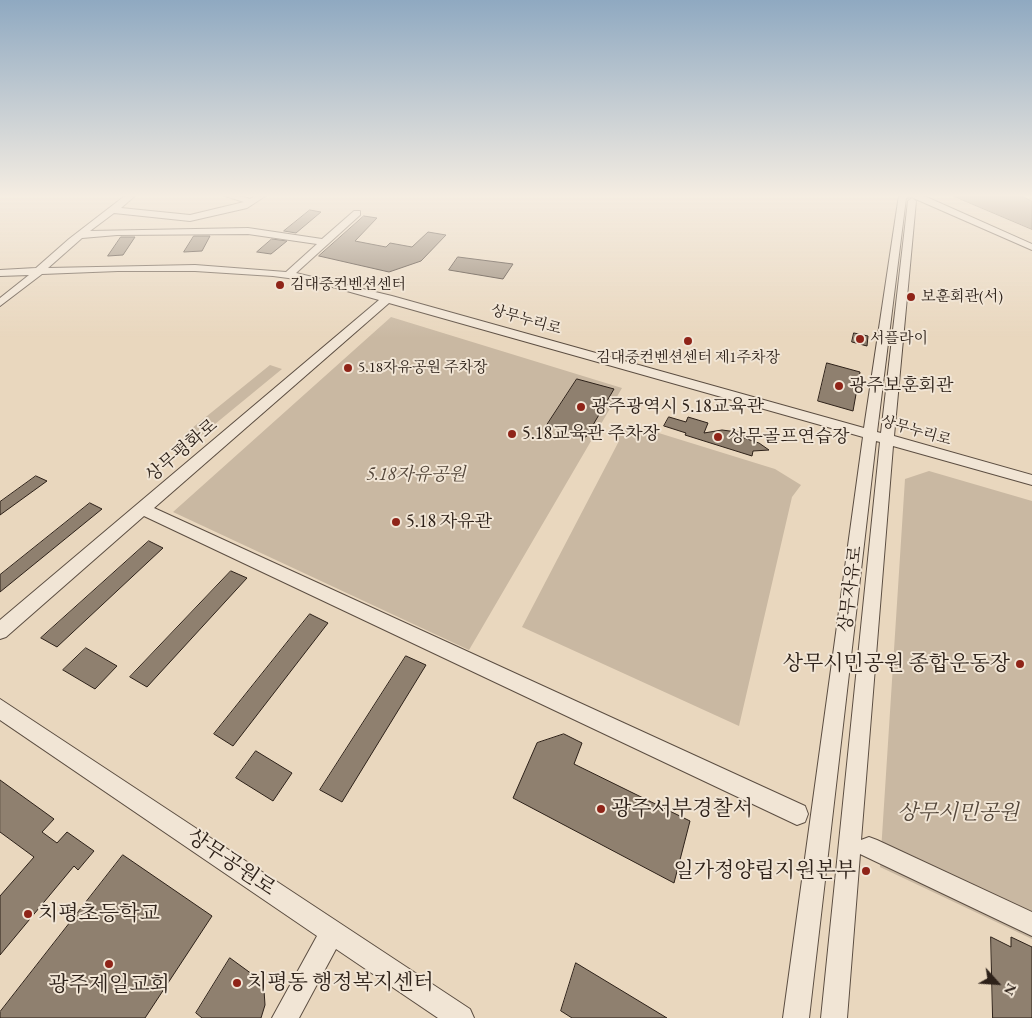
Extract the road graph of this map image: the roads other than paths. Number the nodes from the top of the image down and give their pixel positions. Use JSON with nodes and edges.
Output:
{"nodes":[{"id":1,"x":324,"y":242,"type":"edge"},
{"id":2,"x":71,"y":243,"type":"edge"},
{"id":3,"x":897,"y":243,"type":"edge"},
{"id":4,"x":905,"y":243,"type":"edge"},
{"id":5,"x":39,"y":271,"type":"junction"},
{"id":6,"x":0,"y":273,"type":"edge"},
{"id":7,"x":288,"y":274,"type":"junction"},
{"id":8,"x":388,"y":298,"type":"junction"},
{"id":9,"x":0,"y":303,"type":"edge"},
{"id":10,"x":878,"y":437,"type":"junction"},
{"id":11,"x":1032,"y":480,"type":"edge"},
{"id":12,"x":143,"y":509,"type":"junction"},
{"id":13,"x":0,"y":631,"type":"edge"},
{"id":14,"x":0,"y":709,"type":"edge"},
{"id":15,"x":797,"y":814,"type":"dead end"},
{"id":16,"x":869,"y":848,"type":"dead end"},
{"id":17,"x":1032,"y":924,"type":"edge"},
{"id":18,"x":333,"y":930,"type":"junction"},
{"id":19,"x":285,"y":1018,"type":"edge"},
{"id":20,"x":461,"y":1018,"type":"edge"},
{"id":21,"x":796,"y":1018,"type":"edge"},
{"id":22,"x":834,"y":1018,"type":"edge"}],
"edges":[{"from":1,"to":7,"type":"street"},
{"from":2,"to":5,"type":"street"},
{"from":3,"to":10,"type":"street","name":"상무자유로"},
{"from":4,"to":10,"type":"street","name":"상무자유로"},
{"from":5,"to":6,"type":"street","name":"상무누리로"},
{"from":5,"to":7,"type":"street","name":"상무누리로"},
{"from":5,"to":9,"type":"street"},
{"from":7,"to":8,"type":"street","name":"상무누리로"},
{"from":8,"to":10,"type":"street","name":"상무누리로"},
{"from":8,"to":12,"type":"street","name":"상무평화로"},
{"from":10,"to":11,"type":"street","name":"상무누리로"},
{"from":10,"to":21,"type":"street","name":"상무자유로"},
{"from":10,"to":22,"type":"street","name":"상무자유로"},
{"from":12,"to":13,"type":"street","name":"상무평화로"},
{"from":12,"to":15,"type":"street"},
{"from":14,"to":18,"type":"street","name":"상무공원로"},
{"from":16,"to":17,"type":"street"},
{"from":18,"to":19,"type":"street"},
{"from":18,"to":20,"type":"street","name":"상무공원로"}]}
